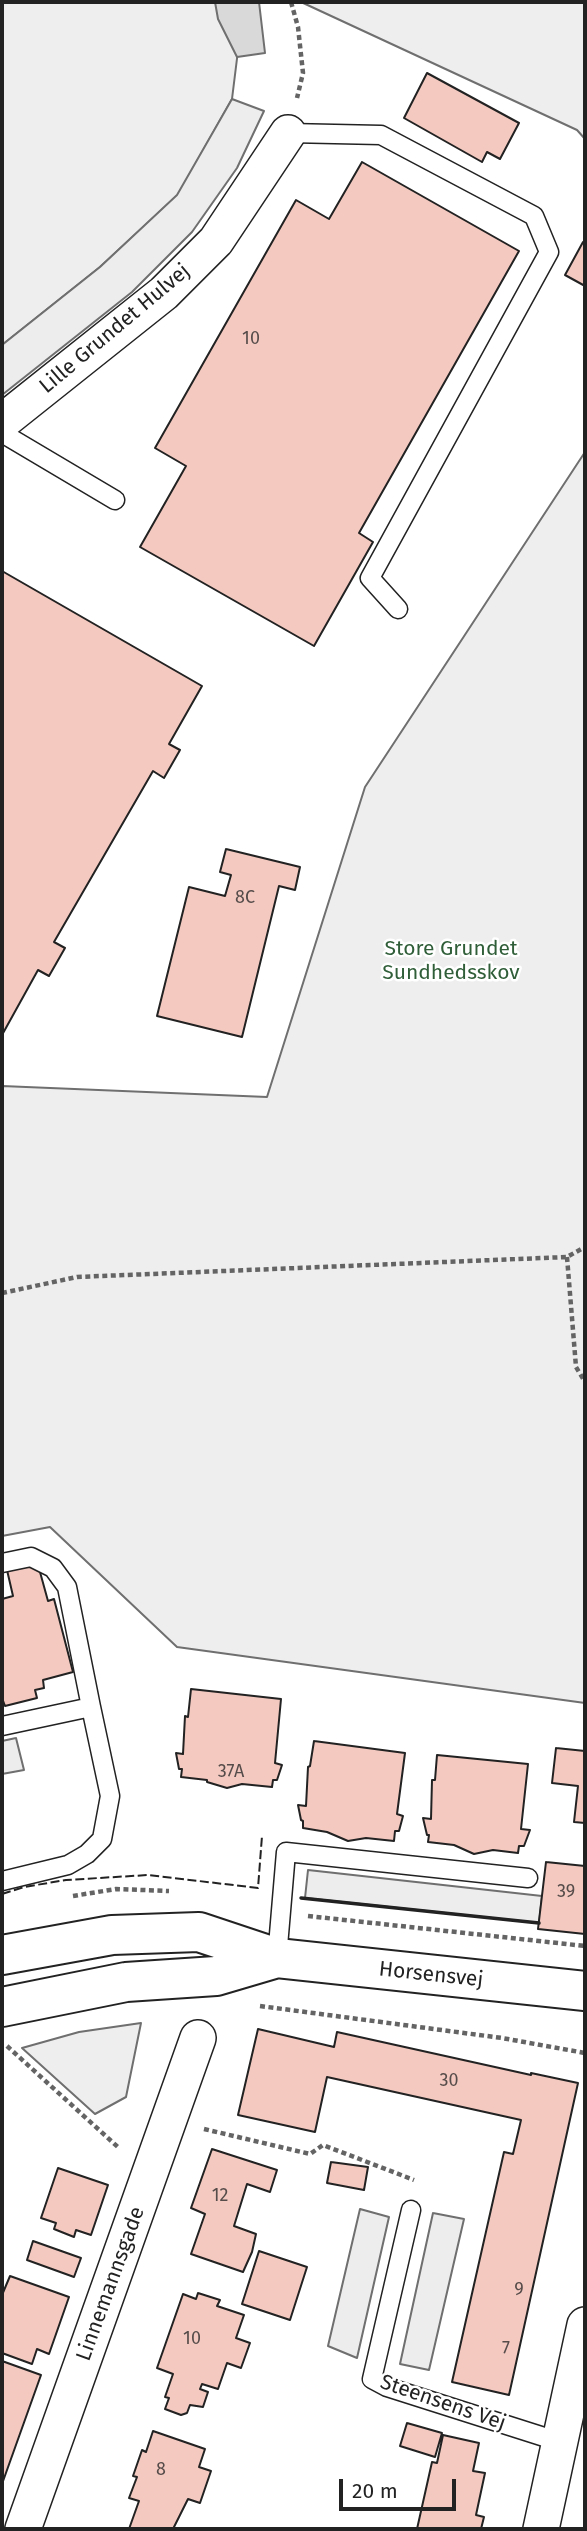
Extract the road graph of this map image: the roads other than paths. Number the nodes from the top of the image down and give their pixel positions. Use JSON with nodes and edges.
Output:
{"nodes":[{"id":1,"x":288,"y":133,"type":"joint"},
{"id":2,"x":2,"y":422,"type":"edge"},
{"id":3,"x":2,"y":433,"type":"edge"},
{"id":4,"x":115,"y":500,"type":"dead end"},
{"id":5,"x":398,"y":609,"type":"dead end"},
{"id":6,"x":2,"y":1563,"type":"edge"},
{"id":7,"x":91,"y":1707,"type":"junction"},
{"id":8,"x":2,"y":1726,"type":"edge"},
{"id":9,"x":528,"y":1878,"type":"dead end"},
{"id":10,"x":2,"y":1881,"type":"edge"},
{"id":11,"x":2,"y":1955,"type":"edge"},
{"id":12,"x":277,"y":1958,"type":"junction"},
{"id":13,"x":585,"y":1991,"type":"edge"},
{"id":14,"x":2,"y":2007,"type":"edge"},
{"id":15,"x":198,"y":2038,"type":"dead end"},
{"id":16,"x":411,"y":2210,"type":"road end"},
{"id":17,"x":585,"y":2325,"type":"edge"},
{"id":18,"x":559,"y":2442,"type":"junction"},
{"id":19,"x":23,"y":2529,"type":"edge"},
{"id":20,"x":541,"y":2529,"type":"edge"}],
"edges":[{"from":1,"to":2,"type":"street","name":"Lille Grundet Hulvej"},
{"from":1,"to":5,"type":"lane"},
{"from":3,"to":4,"type":"lane"},
{"from":6,"to":7,"type":"lane"},
{"from":7,"to":8,"type":"lane"},
{"from":7,"to":10,"type":"lane"},
{"from":9,"to":12,"type":"lane"},
{"from":11,"to":12,"type":"main road","name":"Horsensvej"},
{"from":12,"to":13,"type":"main road","name":"Horsensvej"},
{"from":12,"to":14,"type":"main road","name":"Horsensvej"},
{"from":15,"to":19,"type":"street","name":"Linnemannsgade"},
{"from":16,"to":18,"type":"lane","name":"Steensens Vej"},
{"from":17,"to":18,"type":"street"},
{"from":18,"to":20,"type":"street"}]}
